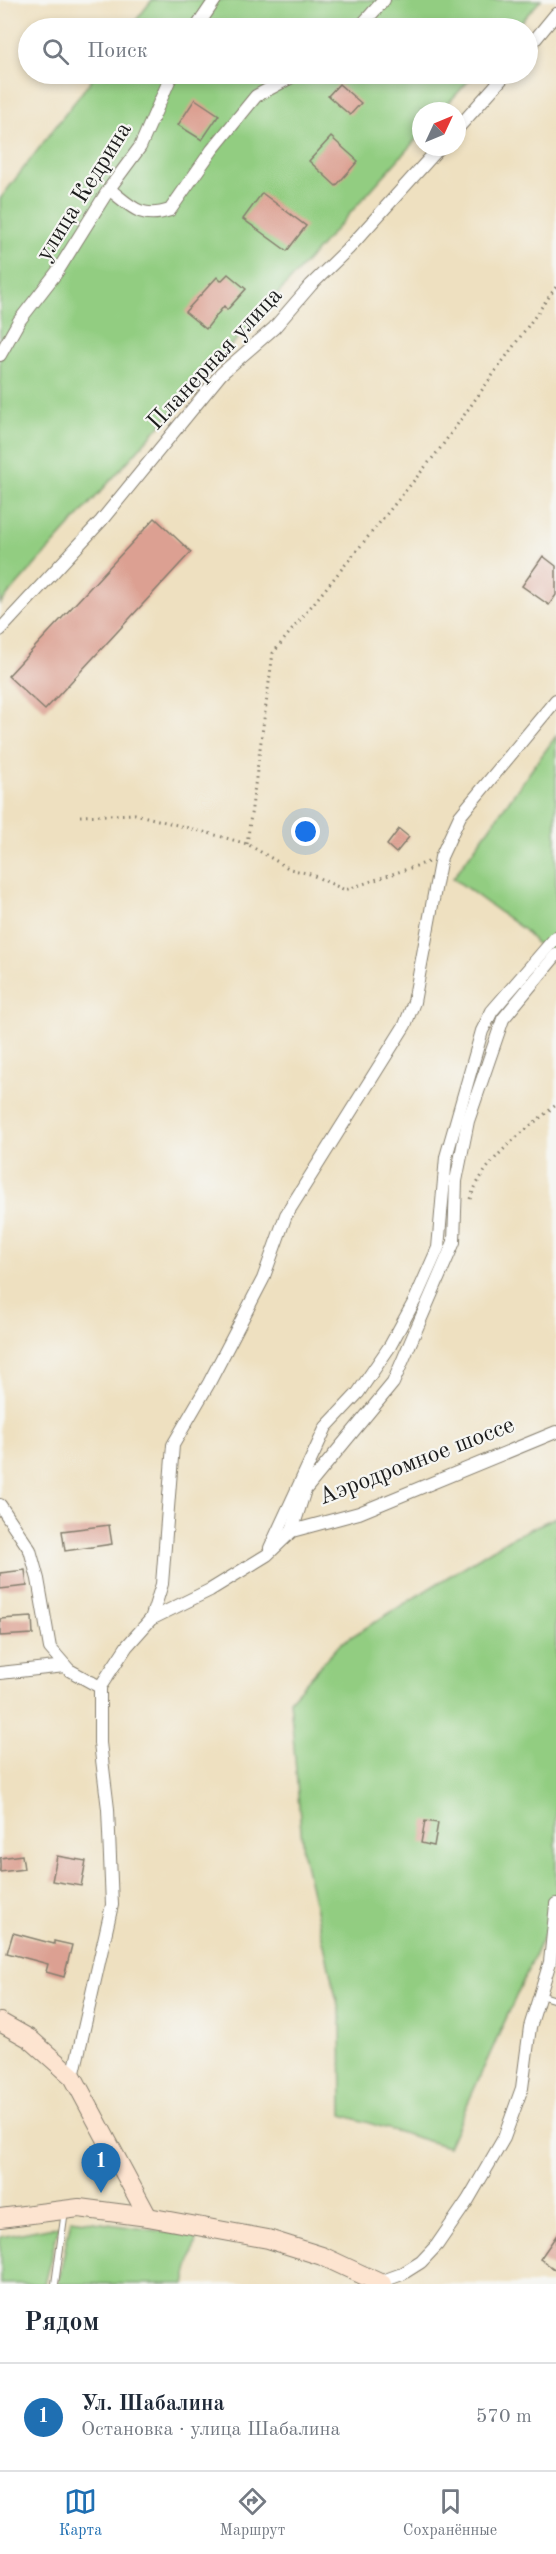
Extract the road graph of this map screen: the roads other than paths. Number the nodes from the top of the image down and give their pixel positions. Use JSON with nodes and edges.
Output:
{"nodes":[{"id":1,"x":215,"y":0,"type":"edge"},
{"id":2,"x":384,"y":0,"type":"edge"},
{"id":3,"x":556,"y":14,"type":"edge"},
{"id":4,"x":203,"y":18,"type":"edge"},
{"id":5,"x":368,"y":18,"type":"edge"},
{"id":6,"x":538,"y":36,"type":"edge"},
{"id":7,"x":168,"y":84,"type":"edge"},
{"id":8,"x":278,"y":84,"type":"edge"},
{"id":9,"x":497,"y":84,"type":"edge"},
{"id":10,"x":466,"y":119,"type":"edge"},
{"id":11,"x":432,"y":156,"type":"edge"},
{"id":12,"x":109,"y":189,"type":"junction"},
{"id":13,"x":0,"y":355,"type":"edge"},
{"id":14,"x":0,"y":630,"type":"edge"},
{"id":15,"x":556,"y":700,"type":"edge"},
{"id":16,"x":556,"y":937,"type":"edge"},
{"id":17,"x":556,"y":955,"type":"edge"},
{"id":18,"x":556,"y":1432,"type":"edge"},
{"id":19,"x":0,"y":1505,"type":"edge"},
{"id":20,"x":292,"y":1530,"type":"junction"},
{"id":21,"x":267,"y":1554,"type":"junction"},
{"id":22,"x":151,"y":1619,"type":"junction"},
{"id":23,"x":65,"y":1666,"type":"junction"},
{"id":24,"x":0,"y":1673,"type":"edge"},
{"id":25,"x":100,"y":1687,"type":"junction"},
{"id":26,"x":556,"y":1904,"type":"edge"},
{"id":27,"x":540,"y":1995,"type":"junction"},
{"id":28,"x":556,"y":2000,"type":"edge"},
{"id":29,"x":0,"y":2022,"type":"edge"},
{"id":30,"x":73,"y":2077,"type":"junction"},
{"id":31,"x":65,"y":2210,"type":"junction"},
{"id":32,"x":148,"y":2217,"type":"junction"},
{"id":33,"x":0,"y":2218,"type":"edge"},
{"id":34,"x":381,"y":2283,"type":"edge"},
{"id":35,"x":55,"y":2284,"type":"edge"}],
"edges":[{"from":1,"to":4,"type":"street"},
{"from":2,"to":5,"type":"street"},
{"from":3,"to":6,"type":"street"},
{"from":7,"to":12,"type":"street","name":"улица Кедрина"},
{"from":8,"to":12,"type":"street"},
{"from":9,"to":10,"type":"street"},
{"from":11,"to":14,"type":"street","name":"Планерная улица"},
{"from":12,"to":13,"type":"street","name":"улица Кедрина"},
{"from":15,"to":22,"type":"street"},
{"from":16,"to":21,"type":"street"},
{"from":17,"to":20,"type":"street","name":"Аэродромное шоссе"},
{"from":18,"to":20,"type":"street","name":"Аэродромное шоссе"},
{"from":19,"to":23,"type":"street"},
{"from":20,"to":21,"type":"street","name":"Аэродромное шоссе"},
{"from":21,"to":22,"type":"street","name":"Аэродромное шоссе"},
{"from":22,"to":25,"type":"street","name":"Аэродромное шоссе"},
{"from":23,"to":24,"type":"street"},
{"from":23,"to":25,"type":"street"},
{"from":25,"to":30,"type":"street"},
{"from":26,"to":27,"type":"street"},
{"from":27,"to":28,"type":"lane"},
{"from":27,"to":34,"type":"street"},
{"from":29,"to":30,"type":"main road"},
{"from":30,"to":32,"type":"main road"},
{"from":31,"to":32,"type":"main road"},
{"from":31,"to":33,"type":"main road"},
{"from":31,"to":35,"type":"lane"},
{"from":32,"to":34,"type":"main road"}]}
